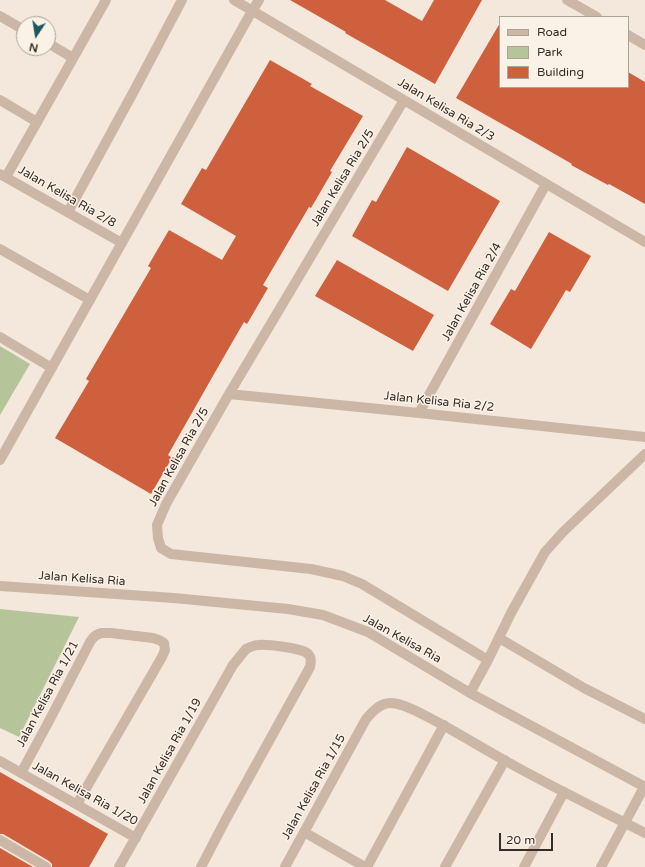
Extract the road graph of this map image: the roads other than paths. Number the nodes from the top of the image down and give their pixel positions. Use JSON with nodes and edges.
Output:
{"nodes":[{"id":1,"x":106,"y":0,"type":"edge"},
{"id":2,"x":182,"y":0,"type":"edge"},
{"id":3,"x":234,"y":0,"type":"edge"},
{"id":4,"x":259,"y":0,"type":"edge"},
{"id":5,"x":567,"y":0,"type":"edge"},
{"id":6,"x":252,"y":11,"type":"junction"},
{"id":7,"x":0,"y":16,"type":"edge"},
{"id":8,"x":595,"y":16,"type":"edge"},
{"id":9,"x":16,"y":25,"type":"edge"},
{"id":10,"x":629,"y":36,"type":"edge"},
{"id":11,"x":645,"y":45,"type":"edge"},
{"id":12,"x":56,"y":48,"type":"edge"},
{"id":13,"x":73,"y":58,"type":"junction"},
{"id":14,"x":0,"y":100,"type":"edge"},
{"id":15,"x":404,"y":100,"type":"junction"},
{"id":16,"x":37,"y":122,"type":"junction"},
{"id":17,"x":3,"y":175,"type":"edge"},
{"id":18,"x":546,"y":184,"type":"junction"},
{"id":19,"x":68,"y":212,"type":"junction"},
{"id":20,"x":645,"y":242,"type":"edge"},
{"id":21,"x":122,"y":243,"type":"junction"},
{"id":22,"x":0,"y":249,"type":"edge"},
{"id":23,"x":90,"y":300,"type":"junction"},
{"id":24,"x":0,"y":337,"type":"edge"},
{"id":25,"x":52,"y":368,"type":"junction"},
{"id":26,"x":229,"y":394,"type":"junction"},
{"id":27,"x":420,"y":413,"type":"junction"},
{"id":28,"x":645,"y":437,"type":"edge"},
{"id":29,"x":645,"y":454,"type":"edge"},
{"id":30,"x":0,"y":460,"type":"edge"},
{"id":31,"x":0,"y":586,"type":"edge"},
{"id":32,"x":499,"y":638,"type":"junction"},
{"id":33,"x":488,"y":660,"type":"junction"},
{"id":34,"x":470,"y":693,"type":"junction"},
{"id":35,"x":645,"y":719,"type":"edge"},
{"id":36,"x":444,"y":725,"type":"junction"},
{"id":37,"x":505,"y":760,"type":"junction"},
{"id":38,"x":0,"y":761,"type":"edge"},
{"id":39,"x":21,"y":773,"type":"junction"},
{"id":40,"x":644,"y":787,"type":"edge"},
{"id":41,"x":564,"y":792,"type":"junction"},
{"id":42,"x":77,"y":804,"type":"junction"},
{"id":43,"x":625,"y":823,"type":"junction"},
{"id":44,"x":304,"y":832,"type":"junction"},
{"id":45,"x":645,"y":833,"type":"edge"},
{"id":46,"x":136,"y":838,"type":"junction"},
{"id":47,"x":0,"y":840,"type":"edge"},
{"id":48,"x":46,"y":867,"type":"edge"},
{"id":49,"x":119,"y":867,"type":"edge"},
{"id":50,"x":200,"y":867,"type":"edge"},
{"id":51,"x":285,"y":867,"type":"edge"},
{"id":52,"x":366,"y":867,"type":"edge"},
{"id":53,"x":445,"y":867,"type":"edge"},
{"id":54,"x":524,"y":867,"type":"edge"},
{"id":55,"x":601,"y":867,"type":"edge"}],
"edges":[{"from":1,"to":13,"type":"street"},
{"from":2,"to":19,"type":"street"},
{"from":3,"to":6,"type":"street","name":"Jalan Kelisa Ria 2/3"},
{"from":4,"to":6,"type":"street"},
{"from":5,"to":8,"type":"street"},
{"from":6,"to":15,"type":"street","name":"Jalan Kelisa Ria 2/3"},
{"from":6,"to":21,"type":"street"},
{"from":7,"to":9,"type":"street"},
{"from":10,"to":11,"type":"street"},
{"from":12,"to":13,"type":"street"},
{"from":13,"to":16,"type":"street"},
{"from":14,"to":16,"type":"street"},
{"from":15,"to":18,"type":"street","name":"Jalan Kelisa Ria 2/3"},
{"from":15,"to":26,"type":"street","name":"Jalan Kelisa Ria 2/5"},
{"from":16,"to":17,"type":"street"},
{"from":17,"to":19,"type":"street","name":"Jalan Kelisa Ria 2/8"},
{"from":18,"to":20,"type":"street","name":"Jalan Kelisa Ria 2/3"},
{"from":18,"to":27,"type":"street","name":"Jalan Kelisa Ria 2/4"},
{"from":19,"to":21,"type":"street","name":"Jalan Kelisa Ria 2/8"},
{"from":21,"to":23,"type":"street"},
{"from":22,"to":23,"type":"street"},
{"from":23,"to":25,"type":"street"},
{"from":24,"to":25,"type":"street"},
{"from":25,"to":30,"type":"street"},
{"from":26,"to":27,"type":"street","name":"Jalan Kelisa Ria 2/2"},
{"from":26,"to":33,"type":"street","name":"Jalan Kelisa Ria 2/5"},
{"from":27,"to":28,"type":"street","name":"Jalan Kelisa Ria 2/2"},
{"from":29,"to":32,"type":"street"},
{"from":31,"to":34,"type":"street","name":"Jalan Kelisa Ria"},
{"from":32,"to":33,"type":"street"},
{"from":32,"to":35,"type":"street"},
{"from":33,"to":34,"type":"street"},
{"from":34,"to":40,"type":"street","name":"Jalan Kelisa Ria"},
{"from":36,"to":37,"type":"street"},
{"from":36,"to":44,"type":"street","name":"Jalan Kelisa Ria 1/15"},
{"from":36,"to":52,"type":"street"},
{"from":37,"to":41,"type":"street"},
{"from":37,"to":53,"type":"street"},
{"from":38,"to":39,"type":"street","name":"Jalan Kelisa Ria 1/20"},
{"from":39,"to":42,"type":"street","name":"Jalan Kelisa Ria 1/20"},
{"from":39,"to":42,"type":"street","name":"Jalan Kelisa Ria 1/21"},
{"from":40,"to":43,"type":"street"},
{"from":41,"to":43,"type":"street"},
{"from":41,"to":54,"type":"street"},
{"from":42,"to":46,"type":"street","name":"Jalan Kelisa Ria 1/20"},
{"from":43,"to":45,"type":"street"},
{"from":43,"to":55,"type":"street"},
{"from":44,"to":51,"type":"street","name":"Jalan Kelisa Ria 1/15"},
{"from":44,"to":52,"type":"street"},
{"from":46,"to":49,"type":"street","name":"Jalan Kelisa Ria 1/19"},
{"from":46,"to":50,"type":"street","name":"Jalan Kelisa Ria 1/19"},
{"from":47,"to":48,"type":"street"}]}
